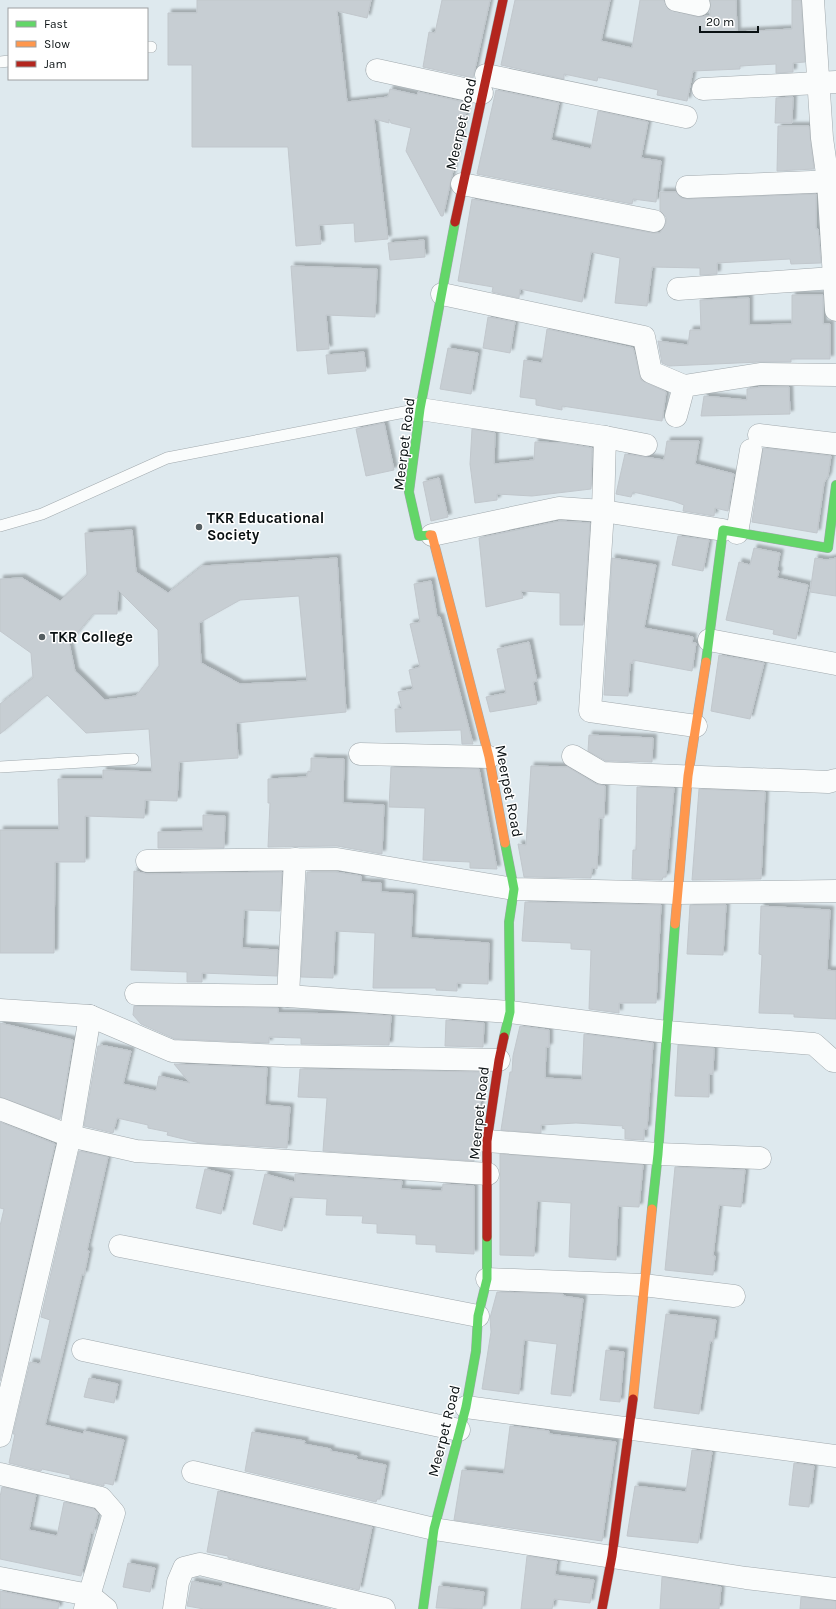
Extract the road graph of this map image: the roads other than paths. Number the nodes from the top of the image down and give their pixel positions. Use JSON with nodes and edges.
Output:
{"nodes":[{"id":1,"x":676,"y":0,"type":"edge"},
{"id":2,"x":813,"y":0,"type":"edge"},
{"id":3,"x":498,"y":1,"type":"edge"},
{"id":4,"x":700,"y":4,"type":"dead end"},
{"id":5,"x":377,"y":70,"type":"dead end"},
{"id":6,"x":827,"y":82,"type":"edge"},
{"id":7,"x":484,"y":84,"type":"junction"},
{"id":8,"x":703,"y":89,"type":"dead end"},
{"id":9,"x":686,"y":118,"type":"dead end"},
{"id":10,"x":832,"y":181,"type":"edge"},
{"id":11,"x":462,"y":184,"type":"junction"},
{"id":12,"x":687,"y":188,"type":"dead end"},
{"id":13,"x":654,"y":221,"type":"dead end"},
{"id":14,"x":833,"y":278,"type":"junction"},
{"id":15,"x":678,"y":289,"type":"dead end"},
{"id":16,"x":442,"y":294,"type":"junction"},
{"id":17,"x":836,"y":310,"type":"edge"},
{"id":18,"x":836,"y":374,"type":"edge"},
{"id":19,"x":684,"y":386,"type":"junction"},
{"id":20,"x":420,"y":410,"type":"junction"},
{"id":21,"x":676,"y":416,"type":"dead end"},
{"id":22,"x":605,"y":437,"type":"junction"},
{"id":23,"x":836,"y":444,"type":"edge"},
{"id":24,"x":646,"y":446,"type":"dead end"},
{"id":25,"x":836,"y":485,"type":"edge"},
{"id":26,"x":603,"y":511,"type":"junction"},
{"id":27,"x":0,"y":526,"type":"edge"},
{"id":28,"x":730,"y":532,"type":"junction"},
{"id":29,"x":432,"y":535,"type":"junction"},
{"id":30,"x":832,"y":549,"type":"edge"},
{"id":31,"x":709,"y":640,"type":"junction"},
{"id":32,"x":836,"y":664,"type":"edge"},
{"id":33,"x":696,"y":726,"type":"junction"},
{"id":34,"x":360,"y":754,"type":"dead end"},
{"id":35,"x":573,"y":756,"type":"dead end"},
{"id":36,"x":489,"y":757,"type":"junction"},
{"id":37,"x":134,"y":759,"type":"dead end"},
{"id":38,"x":0,"y":767,"type":"edge"},
{"id":39,"x":688,"y":776,"type":"junction"},
{"id":40,"x":836,"y":780,"type":"edge"},
{"id":41,"x":295,"y":859,"type":"junction"},
{"id":42,"x":147,"y":861,"type":"dead end"},
{"id":43,"x":514,"y":889,"type":"junction"},
{"id":44,"x":836,"y":891,"type":"edge"},
{"id":45,"x":677,"y":893,"type":"junction"},
{"id":46,"x":136,"y":994,"type":"dead end"},
{"id":47,"x":288,"y":996,"type":"junction"},
{"id":48,"x":0,"y":1010,"type":"edge"},
{"id":49,"x":510,"y":1012,"type":"junction"},
{"id":50,"x":90,"y":1016,"type":"junction"},
{"id":51,"x":667,"y":1032,"type":"junction"},
{"id":52,"x":499,"y":1060,"type":"junction"},
{"id":53,"x":836,"y":1061,"type":"edge"},
{"id":54,"x":0,"y":1109,"type":"edge"},
{"id":55,"x":70,"y":1136,"type":"junction"},
{"id":56,"x":487,"y":1141,"type":"junction"},
{"id":57,"x":658,"y":1154,"type":"junction"},
{"id":58,"x":760,"y":1158,"type":"dead end"},
{"id":59,"x":488,"y":1174,"type":"junction"},
{"id":60,"x":120,"y":1246,"type":"dead end"},
{"id":61,"x":488,"y":1279,"type":"junction"},
{"id":62,"x":643,"y":1284,"type":"junction"},
{"id":63,"x":734,"y":1296,"type":"dead end"},
{"id":64,"x":478,"y":1316,"type":"junction"},
{"id":65,"x":83,"y":1350,"type":"dead end"},
{"id":66,"x":466,"y":1407,"type":"junction"},
{"id":67,"x":459,"y":1430,"type":"junction"},
{"id":68,"x":630,"y":1430,"type":"junction"},
{"id":69,"x":0,"y":1436,"type":"edge"},
{"id":70,"x":836,"y":1456,"type":"edge"},
{"id":71,"x":193,"y":1472,"type":"dead end"},
{"id":72,"x":0,"y":1474,"type":"edge"},
{"id":73,"x":434,"y":1529,"type":"junction"},
{"id":74,"x":612,"y":1556,"type":"junction"},
{"id":75,"x":0,"y":1578,"type":"edge"},
{"id":76,"x":836,"y":1589,"type":"edge"},
{"id":77,"x":87,"y":1602,"type":"edge"},
{"id":78,"x":106,"y":1609,"type":"edge"},
{"id":79,"x":174,"y":1609,"type":"edge"},
{"id":80,"x":384,"y":1609,"type":"edge"},
{"id":81,"x":423,"y":1609,"type":"edge"},
{"id":82,"x":602,"y":1609,"type":"edge"}],
"edges":[{"from":1,"to":4,"type":"street"},
{"from":2,"to":6,"type":"street"},
{"from":3,"to":7,"type":"street","name":"Meerpet Road"},
{"from":5,"to":7,"type":"street"},
{"from":6,"to":8,"type":"street"},
{"from":6,"to":10,"type":"street"},
{"from":7,"to":9,"type":"street"},
{"from":7,"to":11,"type":"street","name":"Meerpet Road"},
{"from":10,"to":12,"type":"street"},
{"from":10,"to":14,"type":"street"},
{"from":11,"to":13,"type":"street"},
{"from":11,"to":16,"type":"street","name":"Meerpet Road"},
{"from":14,"to":15,"type":"street"},
{"from":14,"to":17,"type":"street"},
{"from":16,"to":19,"type":"street"},
{"from":16,"to":20,"type":"street","name":"Meerpet Road"},
{"from":18,"to":19,"type":"street"},
{"from":19,"to":21,"type":"street"},
{"from":20,"to":22,"type":"street"},
{"from":20,"to":27,"type":"lane"},
{"from":20,"to":29,"type":"street","name":"Meerpet Road"},
{"from":22,"to":24,"type":"street"},
{"from":22,"to":26,"type":"street"},
{"from":23,"to":28,"type":"street"},
{"from":25,"to":30,"type":"street"},
{"from":26,"to":28,"type":"street"},
{"from":26,"to":29,"type":"street"},
{"from":26,"to":33,"type":"street"},
{"from":28,"to":30,"type":"street"},
{"from":28,"to":31,"type":"street"},
{"from":29,"to":36,"type":"street","name":"Meerpet Road"},
{"from":31,"to":32,"type":"street"},
{"from":31,"to":33,"type":"street"},
{"from":33,"to":39,"type":"street"},
{"from":34,"to":36,"type":"street"},
{"from":35,"to":39,"type":"street"},
{"from":36,"to":43,"type":"street","name":"Meerpet Road"},
{"from":37,"to":38,"type":"lane"},
{"from":39,"to":40,"type":"street"},
{"from":39,"to":45,"type":"street"},
{"from":41,"to":42,"type":"street"},
{"from":41,"to":43,"type":"street"},
{"from":41,"to":47,"type":"street"},
{"from":43,"to":45,"type":"street"},
{"from":43,"to":49,"type":"street","name":"Meerpet Road"},
{"from":44,"to":45,"type":"street"},
{"from":45,"to":51,"type":"street"},
{"from":46,"to":47,"type":"street"},
{"from":47,"to":49,"type":"street"},
{"from":48,"to":50,"type":"street"},
{"from":49,"to":51,"type":"street"},
{"from":49,"to":52,"type":"street","name":"Meerpet Road"},
{"from":50,"to":52,"type":"street"},
{"from":50,"to":55,"type":"street"},
{"from":51,"to":53,"type":"street"},
{"from":51,"to":57,"type":"street"},
{"from":52,"to":56,"type":"street","name":"Meerpet Road"},
{"from":54,"to":55,"type":"street"},
{"from":55,"to":59,"type":"street"},
{"from":55,"to":69,"type":"street"},
{"from":56,"to":57,"type":"street"},
{"from":56,"to":59,"type":"street","name":"Meerpet Road"},
{"from":57,"to":58,"type":"street"},
{"from":57,"to":62,"type":"street"},
{"from":59,"to":61,"type":"street","name":"Meerpet Road"},
{"from":60,"to":64,"type":"street"},
{"from":61,"to":62,"type":"street"},
{"from":61,"to":64,"type":"street","name":"Meerpet Road"},
{"from":62,"to":63,"type":"street"},
{"from":62,"to":68,"type":"street"},
{"from":64,"to":66,"type":"street","name":"Meerpet Road"},
{"from":65,"to":67,"type":"street"},
{"from":66,"to":67,"type":"street","name":"Meerpet Road"},
{"from":66,"to":68,"type":"street"},
{"from":67,"to":73,"type":"street","name":"Meerpet Road"},
{"from":68,"to":70,"type":"street"},
{"from":68,"to":74,"type":"street"},
{"from":71,"to":73,"type":"street"},
{"from":72,"to":77,"type":"street"},
{"from":73,"to":74,"type":"street"},
{"from":73,"to":81,"type":"street","name":"Meerpet Road"},
{"from":74,"to":76,"type":"street"},
{"from":74,"to":82,"type":"street"},
{"from":75,"to":77,"type":"street"},
{"from":77,"to":78,"type":"street"},
{"from":79,"to":80,"type":"street"}]}
